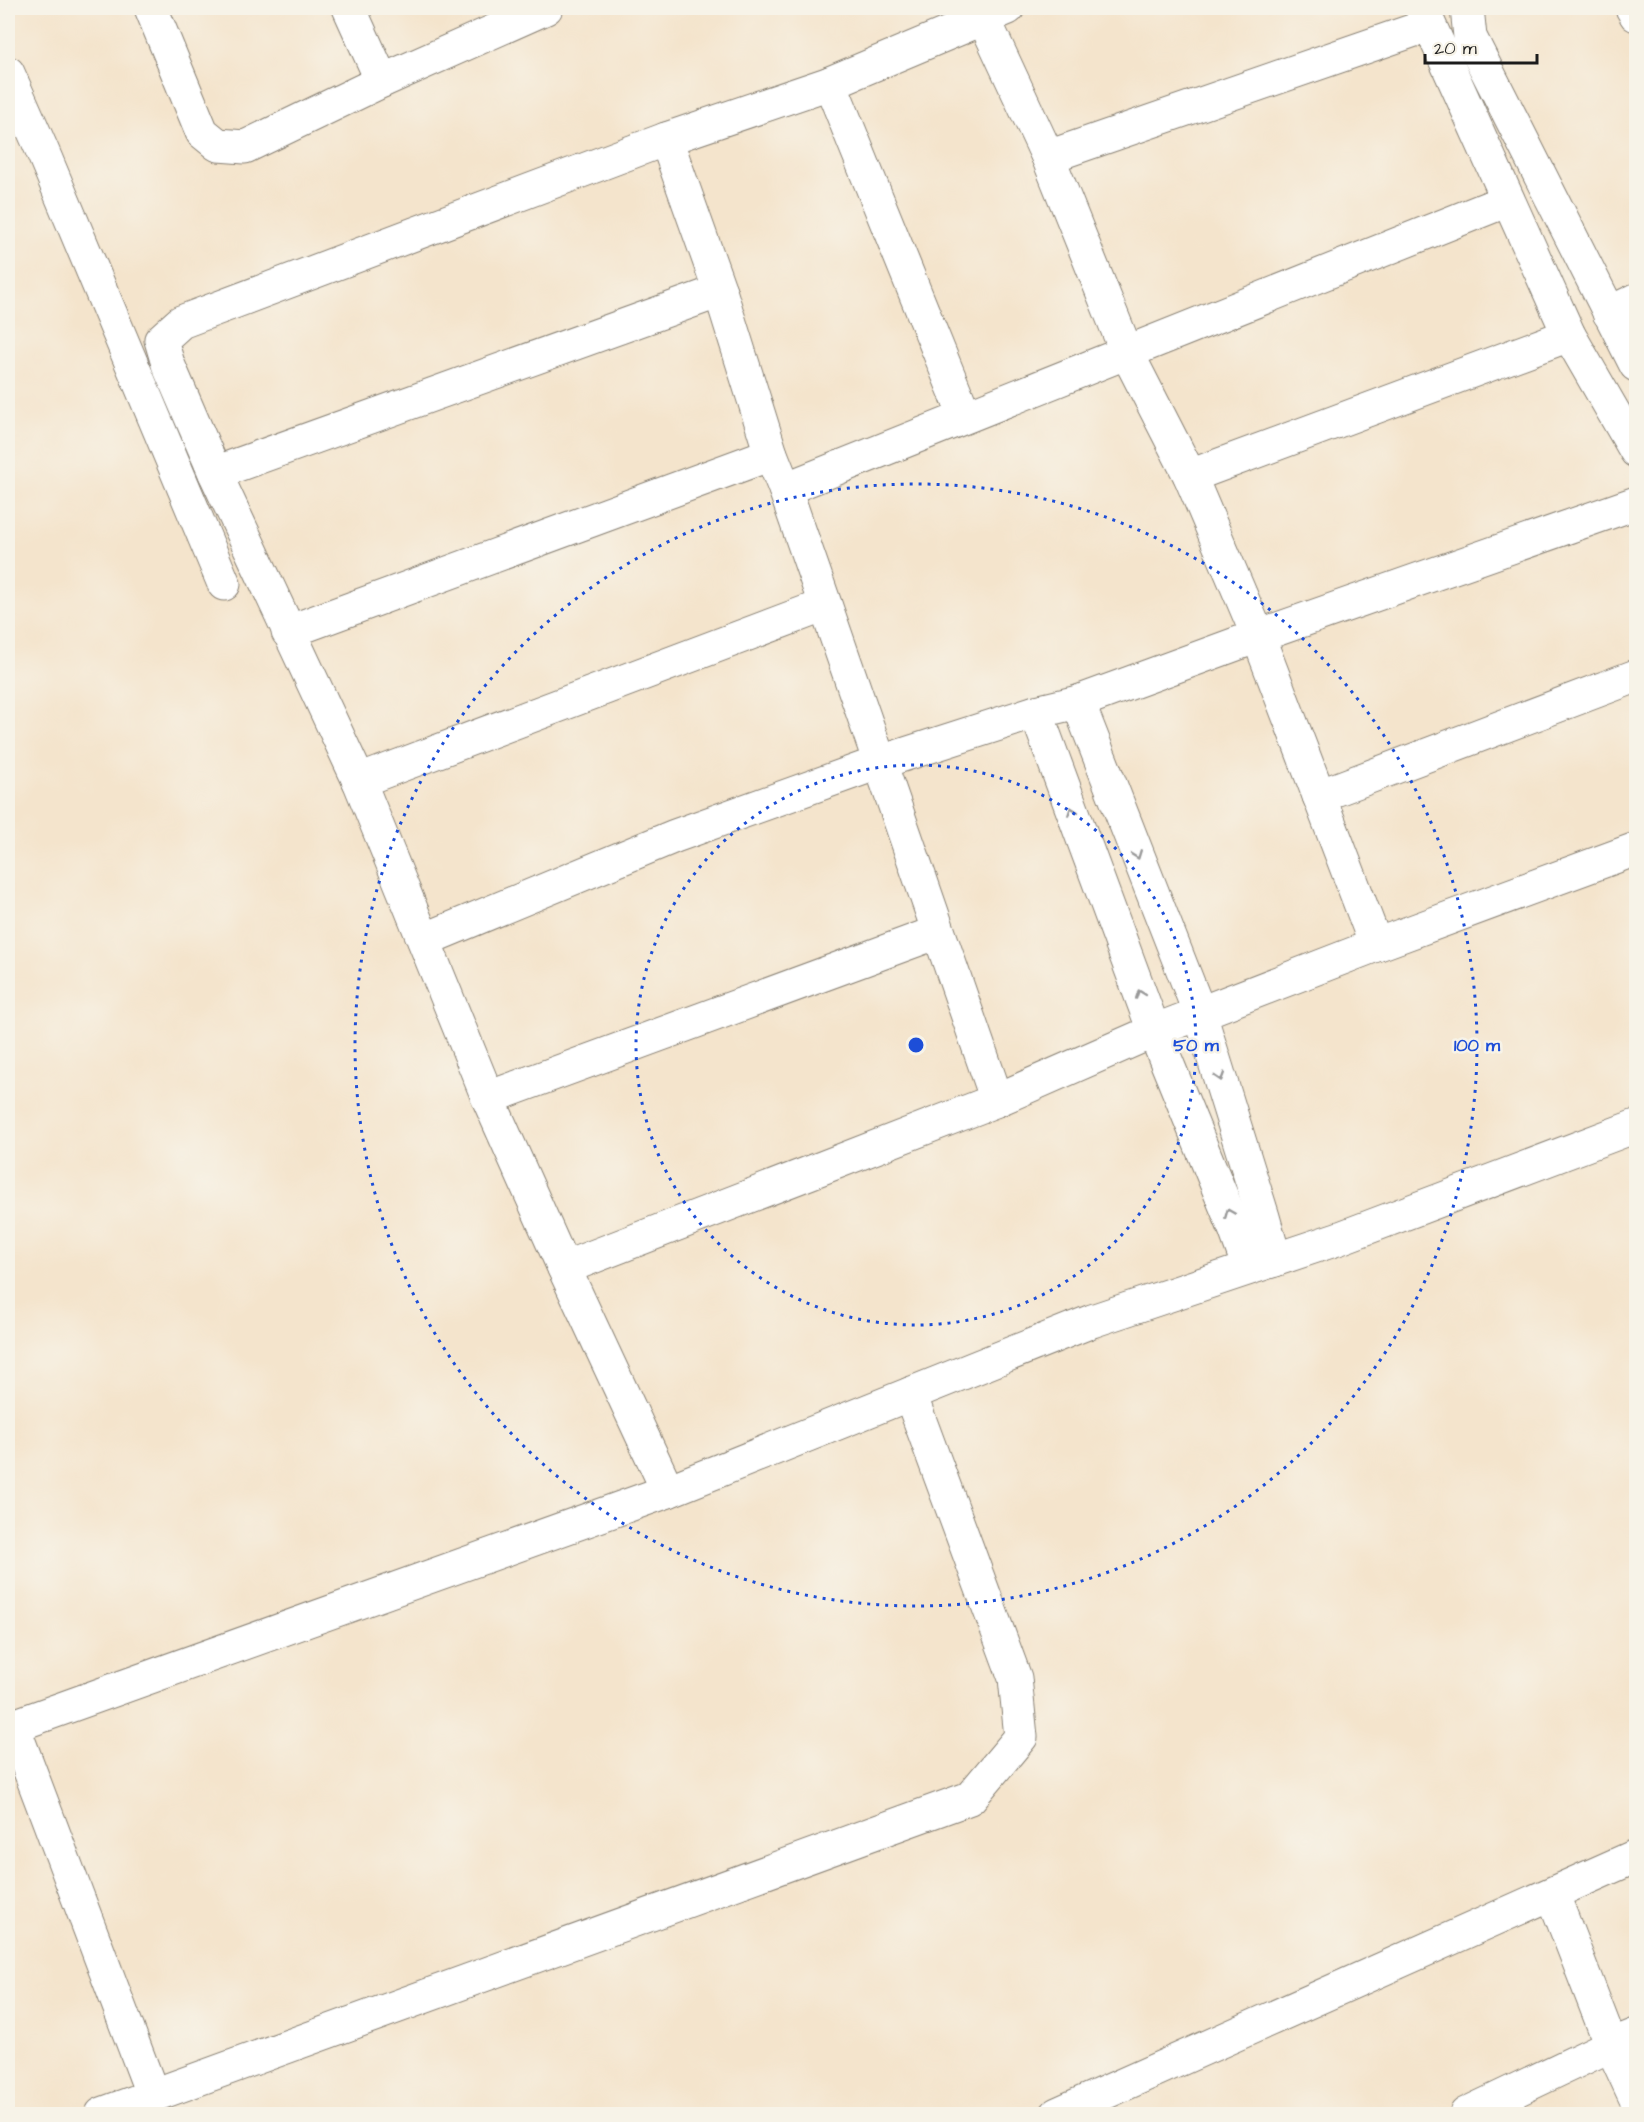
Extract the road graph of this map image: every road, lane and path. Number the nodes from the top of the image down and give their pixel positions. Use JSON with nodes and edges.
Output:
{"nodes":[{"id":1,"x":151,"y":8,"type":"edge"},
{"id":2,"x":349,"y":8,"type":"edge"},
{"id":3,"x":542,"y":8,"type":"edge"},
{"id":4,"x":1467,"y":8,"type":"edge"},
{"id":5,"x":1632,"y":8,"type":"edge"},
{"id":6,"x":995,"y":12,"type":"edge"},
{"id":7,"x":1636,"y":15,"type":"edge"},
{"id":8,"x":1426,"y":16,"type":"edge"},
{"id":9,"x":8,"y":73,"type":"edge"},
{"id":10,"x":382,"y":81,"type":"junction"},
{"id":11,"x":830,"y":83,"type":"junction"},
{"id":12,"x":666,"y":139,"type":"junction"},
{"id":13,"x":1048,"y":157,"type":"junction"},
{"id":14,"x":1508,"y":201,"type":"junction"},
{"id":15,"x":720,"y":291,"type":"junction"},
{"id":16,"x":1623,"y":306,"type":"edge"},
{"id":17,"x":1569,"y":335,"type":"junction"},
{"id":18,"x":1127,"y":352,"type":"junction"},
{"id":19,"x":1636,"y":365,"type":"edge"},
{"id":20,"x":965,"y":416,"type":"junction"},
{"id":21,"x":1636,"y":451,"type":"edge"},
{"id":22,"x":771,"y":454,"type":"junction"},
{"id":23,"x":215,"y":473,"type":"junction"},
{"id":24,"x":1190,"y":476,"type":"junction"},
{"id":25,"x":786,"y":489,"type":"junction"},
{"id":26,"x":1636,"y":503,"type":"edge"},
{"id":27,"x":224,"y":584,"type":"dead end"},
{"id":28,"x":825,"y":605,"type":"junction"},
{"id":29,"x":288,"y":632,"type":"junction"},
{"id":30,"x":1258,"y":636,"type":"junction"},
{"id":31,"x":1636,"y":676,"type":"edge"},
{"id":32,"x":1078,"y":702,"type":"junction"},
{"id":33,"x":1036,"y":712,"type":"junction"},
{"id":34,"x":881,"y":762,"type":"junction"},
{"id":35,"x":359,"y":781,"type":"junction"},
{"id":36,"x":1319,"y":796,"type":"junction"},
{"id":37,"x":1636,"y":849,"type":"edge"},
{"id":38,"x":938,"y":932,"type":"junction"},
{"id":39,"x":424,"y":940,"type":"junction"},
{"id":40,"x":1376,"y":945,"type":"junction"},
{"id":41,"x":1200,"y":1014,"type":"junction"},
{"id":42,"x":1154,"y":1031,"type":"junction"},
{"id":43,"x":488,"y":1098,"type":"junction"},
{"id":44,"x":997,"y":1100,"type":"junction"},
{"id":45,"x":1636,"y":1126,"type":"edge"},
{"id":46,"x":1262,"y":1264,"type":"junction"},
{"id":47,"x":564,"y":1268,"type":"junction"},
{"id":48,"x":910,"y":1394,"type":"junction"},
{"id":49,"x":668,"y":1491,"type":"junction"},
{"id":50,"x":10,"y":1727,"type":"edge"},
{"id":51,"x":1636,"y":1857,"type":"edge"},
{"id":52,"x":1553,"y":1895,"type":"junction"},
{"id":53,"x":1624,"y":2040,"type":"edge"},
{"id":54,"x":153,"y":2096,"type":"junction"},
{"id":55,"x":1636,"y":2099,"type":"edge"},
{"id":56,"x":1475,"y":2113,"type":"edge"},
{"id":57,"x":102,"y":2115,"type":"edge"},
{"id":58,"x":1057,"y":2115,"type":"edge"}],
"edges":[{"from":1,"to":10,"type":"street"},
{"from":2,"to":10,"type":"street"},
{"from":3,"to":10,"type":"street"},
{"from":4,"to":16,"type":"street"},
{"from":5,"to":7,"type":"street"},
{"from":6,"to":11,"type":"street"},
{"from":6,"to":13,"type":"street"},
{"from":8,"to":13,"type":"street"},
{"from":8,"to":14,"type":"street"},
{"from":9,"to":27,"type":"street"},
{"from":11,"to":12,"type":"street"},
{"from":11,"to":20,"type":"street"},
{"from":12,"to":15,"type":"street"},
{"from":12,"to":23,"type":"street"},
{"from":13,"to":18,"type":"street"},
{"from":14,"to":17,"type":"street"},
{"from":14,"to":18,"type":"street"},
{"from":15,"to":22,"type":"street"},
{"from":15,"to":23,"type":"street"},
{"from":16,"to":19,"type":"street"},
{"from":17,"to":21,"type":"street"},
{"from":17,"to":24,"type":"street"},
{"from":18,"to":20,"type":"street"},
{"from":18,"to":24,"type":"street"},
{"from":20,"to":25,"type":"street"},
{"from":22,"to":25,"type":"street"},
{"from":22,"to":29,"type":"street"},
{"from":23,"to":29,"type":"street"},
{"from":24,"to":30,"type":"street"},
{"from":25,"to":28,"type":"street"},
{"from":26,"to":30,"type":"street"},
{"from":28,"to":34,"type":"street"},
{"from":28,"to":35,"type":"street"},
{"from":29,"to":35,"type":"street"},
{"from":30,"to":32,"type":"street"},
{"from":30,"to":36,"type":"street"},
{"from":31,"to":36,"type":"street"},
{"from":32,"to":33,"type":"street"},
{"from":32,"to":41,"type":"street","one_way":true},
{"from":33,"to":34,"type":"street"},
{"from":42,"to":33,"type":"street","one_way":true},
{"from":34,"to":38,"type":"street"},
{"from":34,"to":39,"type":"street"},
{"from":35,"to":39,"type":"street"},
{"from":36,"to":40,"type":"street"},
{"from":37,"to":40,"type":"street"},
{"from":38,"to":43,"type":"street"},
{"from":38,"to":44,"type":"street"},
{"from":39,"to":43,"type":"street"},
{"from":40,"to":41,"type":"street"},
{"from":41,"to":42,"type":"street"},
{"from":41,"to":46,"type":"street","one_way":true},
{"from":42,"to":44,"type":"street"},
{"from":46,"to":42,"type":"street","one_way":true},
{"from":43,"to":47,"type":"street"},
{"from":44,"to":47,"type":"street"},
{"from":45,"to":46,"type":"street"},
{"from":46,"to":48,"type":"street"},
{"from":47,"to":49,"type":"street"},
{"from":48,"to":49,"type":"street"},
{"from":48,"to":54,"type":"street"},
{"from":49,"to":50,"type":"street"},
{"from":50,"to":54,"type":"street"},
{"from":51,"to":52,"type":"street"},
{"from":52,"to":53,"type":"street"},
{"from":52,"to":58,"type":"street"},
{"from":53,"to":55,"type":"street"},
{"from":53,"to":56,"type":"street"},
{"from":54,"to":57,"type":"street"}]}
